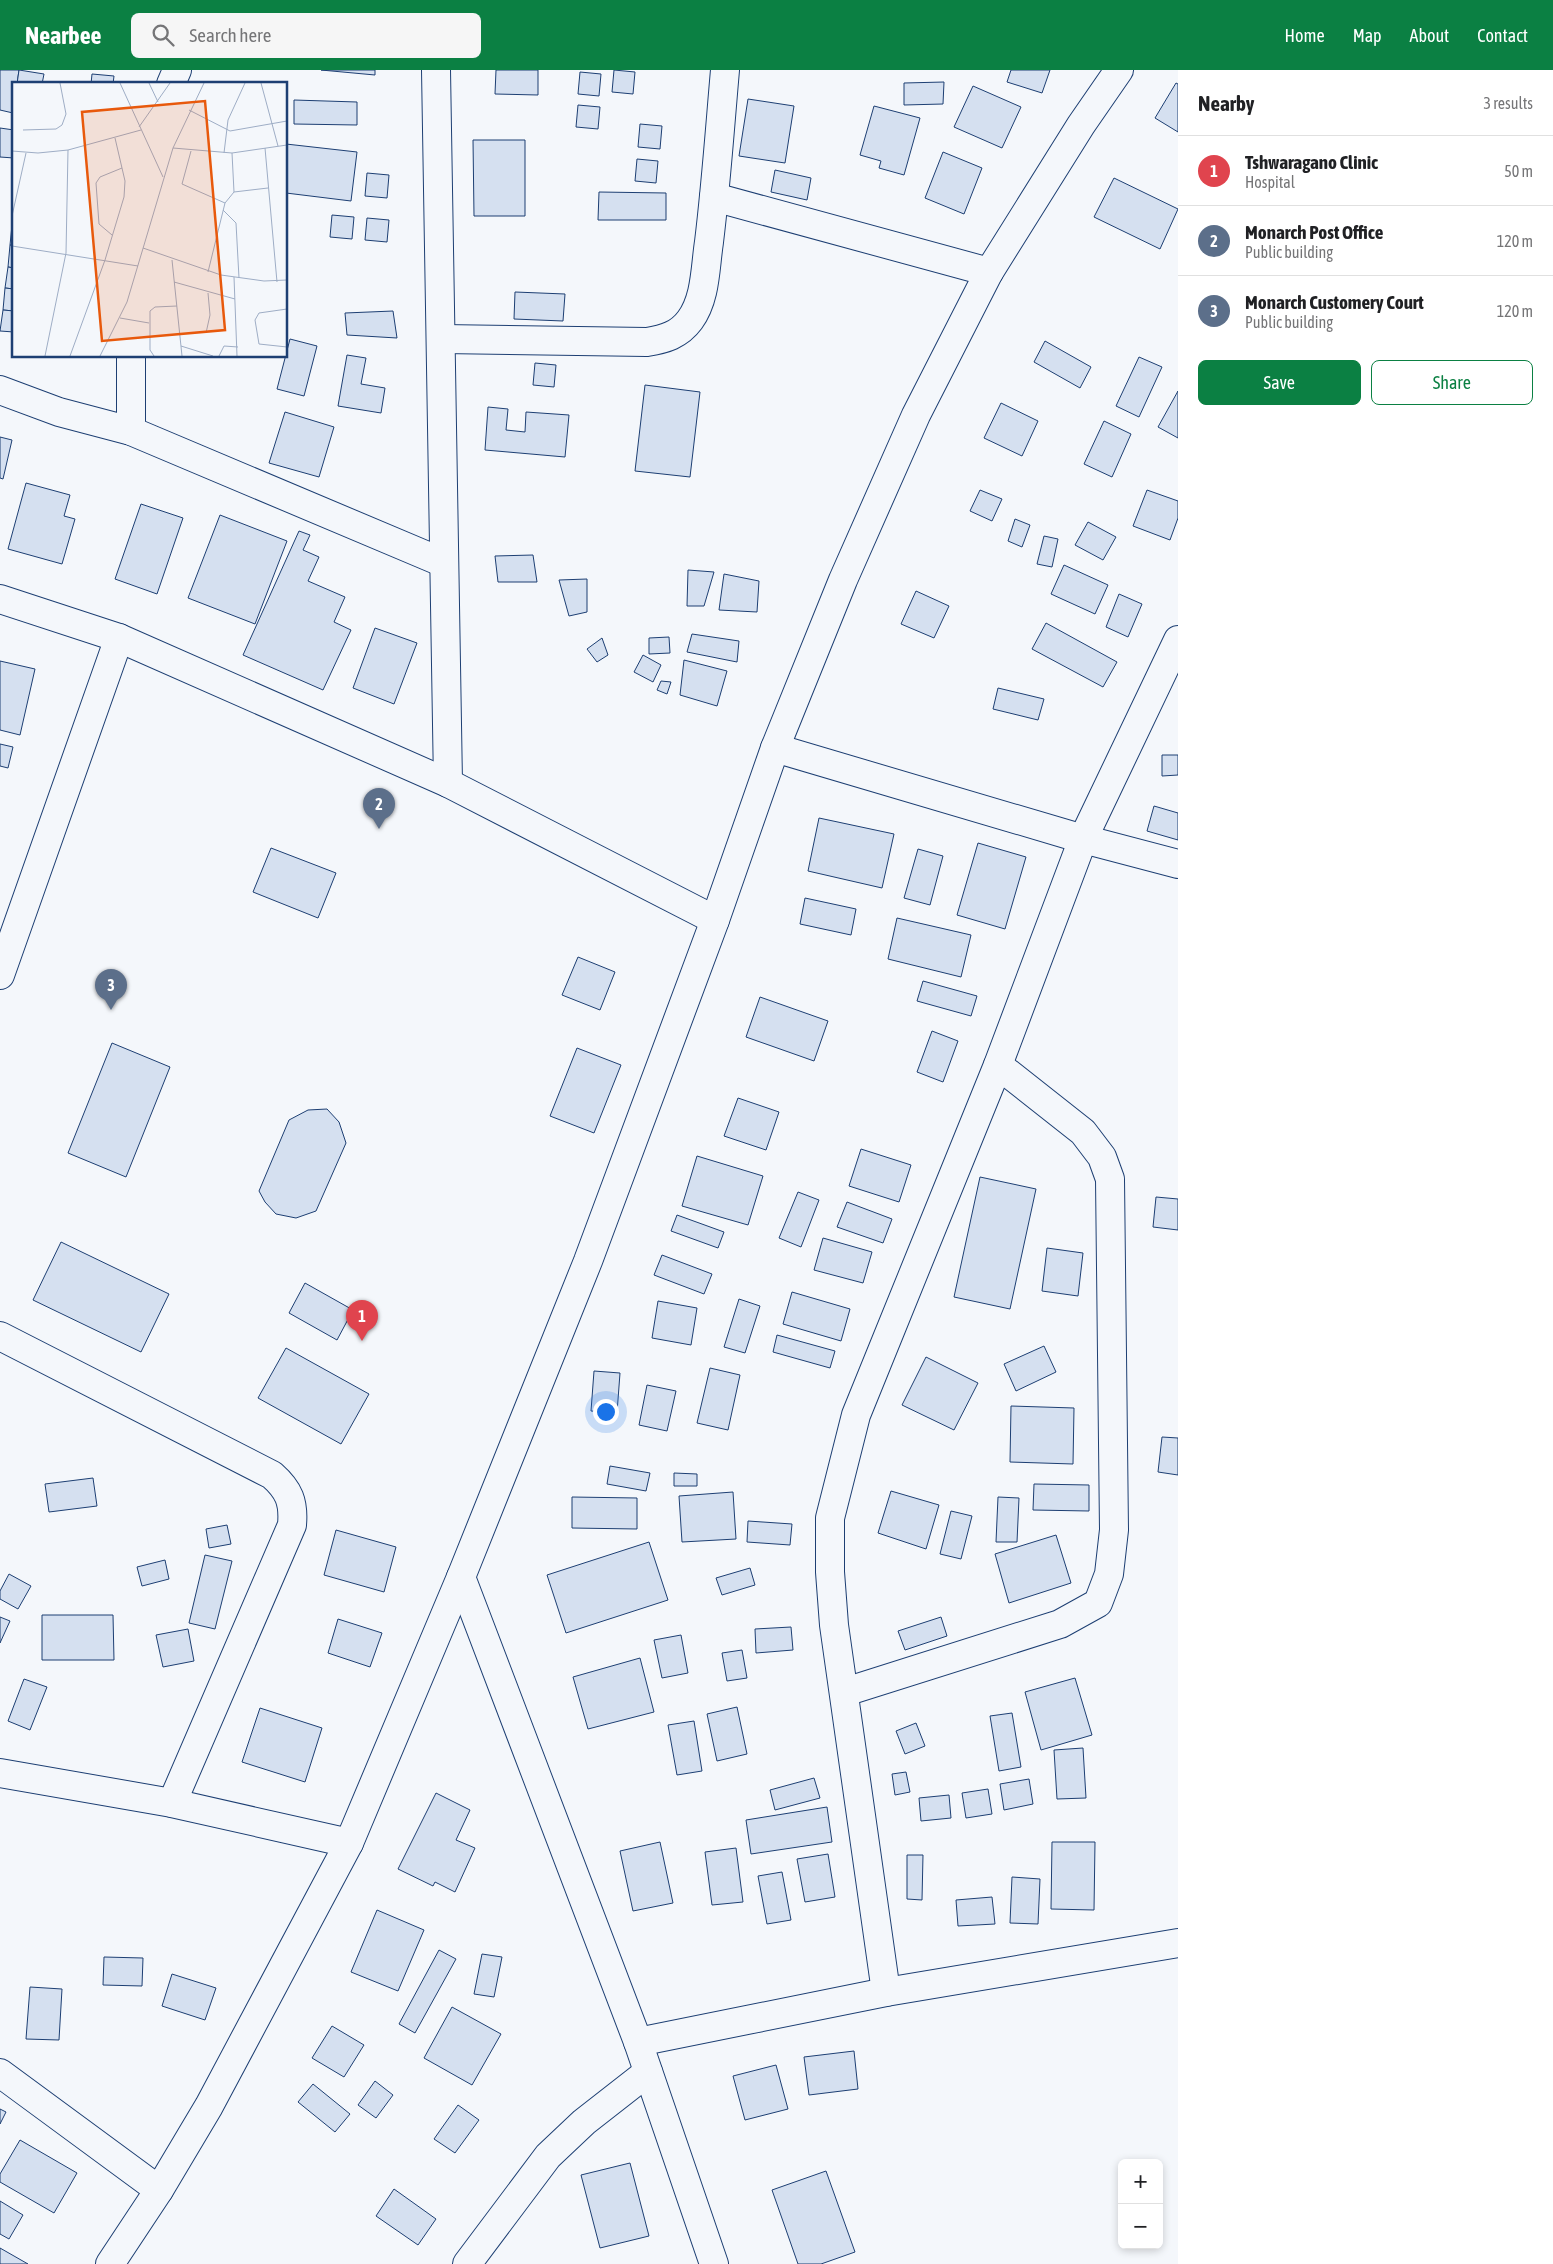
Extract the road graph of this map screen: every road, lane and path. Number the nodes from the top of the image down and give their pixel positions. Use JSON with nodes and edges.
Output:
{"nodes":[{"id":1,"x":177,"y":70,"type":"edge"},
{"id":2,"x":436,"y":70,"type":"edge"},
{"id":3,"x":725,"y":70,"type":"edge"},
{"id":4,"x":1119,"y":70,"type":"edge"},
{"id":5,"x":172,"y":82,"type":"edge"},
{"id":6,"x":714,"y":197,"type":"junction"},
{"id":7,"x":989,"y":272,"type":"junction"},
{"id":8,"x":442,"y":339,"type":"junction"},
{"id":9,"x":131,"y":358,"type":"edge"},
{"id":10,"x":0,"y":390,"type":"edge"},
{"id":11,"x":131,"y":431,"type":"junction"},
{"id":12,"x":444,"y":563,"type":"junction"},
{"id":13,"x":0,"y":599,"type":"edge"},
{"id":14,"x":119,"y":638,"type":"junction"},
{"id":15,"x":1178,"y":640,"type":"edge"},
{"id":16,"x":775,"y":748,"type":"junction"},
{"id":17,"x":448,"y":783,"type":"junction"},
{"id":18,"x":1083,"y":839,"type":"junction"},
{"id":19,"x":1178,"y":864,"type":"edge"},
{"id":20,"x":715,"y":920,"type":"junction"},
{"id":21,"x":0,"y":975,"type":"edge"},
{"id":22,"x":998,"y":1065,"type":"junction"},
{"id":23,"x":0,"y":1336,"type":"edge"},
{"id":24,"x":460,"y":1577,"type":"junction"},
{"id":25,"x":845,"y":1692,"type":"junction"},
{"id":26,"x":0,"y":1773,"type":"edge"},
{"id":27,"x":172,"y":1803,"type":"junction"},
{"id":28,"x":348,"y":1843,"type":"junction"},
{"id":29,"x":1178,"y":1943,"type":"edge"},
{"id":30,"x":886,"y":1992,"type":"junction"},
{"id":31,"x":638,"y":2042,"type":"junction"},
{"id":32,"x":648,"y":2072,"type":"junction"},
{"id":33,"x":0,"y":2073,"type":"edge"},
{"id":34,"x":159,"y":2190,"type":"junction"},
{"id":35,"x":110,"y":2264,"type":"edge"},
{"id":36,"x":467,"y":2264,"type":"edge"},
{"id":37,"x":714,"y":2264,"type":"edge"}],
"edges":[{"from":1,"to":5,"type":"street"},
{"from":2,"to":8,"type":"street"},
{"from":3,"to":6,"type":"street"},
{"from":4,"to":7,"type":"street"},
{"from":6,"to":7,"type":"street"},
{"from":6,"to":8,"type":"street"},
{"from":7,"to":16,"type":"street"},
{"from":8,"to":12,"type":"street"},
{"from":9,"to":11,"type":"street"},
{"from":10,"to":11,"type":"street"},
{"from":11,"to":12,"type":"street"},
{"from":12,"to":17,"type":"street"},
{"from":13,"to":14,"type":"street"},
{"from":14,"to":17,"type":"street"},
{"from":14,"to":21,"type":"street"},
{"from":15,"to":18,"type":"street"},
{"from":16,"to":18,"type":"street"},
{"from":16,"to":20,"type":"street"},
{"from":17,"to":20,"type":"street"},
{"from":18,"to":19,"type":"street"},
{"from":18,"to":22,"type":"street"},
{"from":20,"to":24,"type":"street"},
{"from":22,"to":25,"type":"street"},
{"from":22,"to":25,"type":"street"},
{"from":23,"to":27,"type":"street"},
{"from":24,"to":28,"type":"street"},
{"from":24,"to":31,"type":"street"},
{"from":25,"to":30,"type":"street"},
{"from":26,"to":27,"type":"street"},
{"from":27,"to":28,"type":"street"},
{"from":28,"to":34,"type":"street"},
{"from":29,"to":30,"type":"street"},
{"from":30,"to":31,"type":"street"},
{"from":31,"to":32,"type":"street"},
{"from":32,"to":36,"type":"street"},
{"from":32,"to":37,"type":"street"},
{"from":33,"to":34,"type":"street"},
{"from":34,"to":35,"type":"street"}]}
